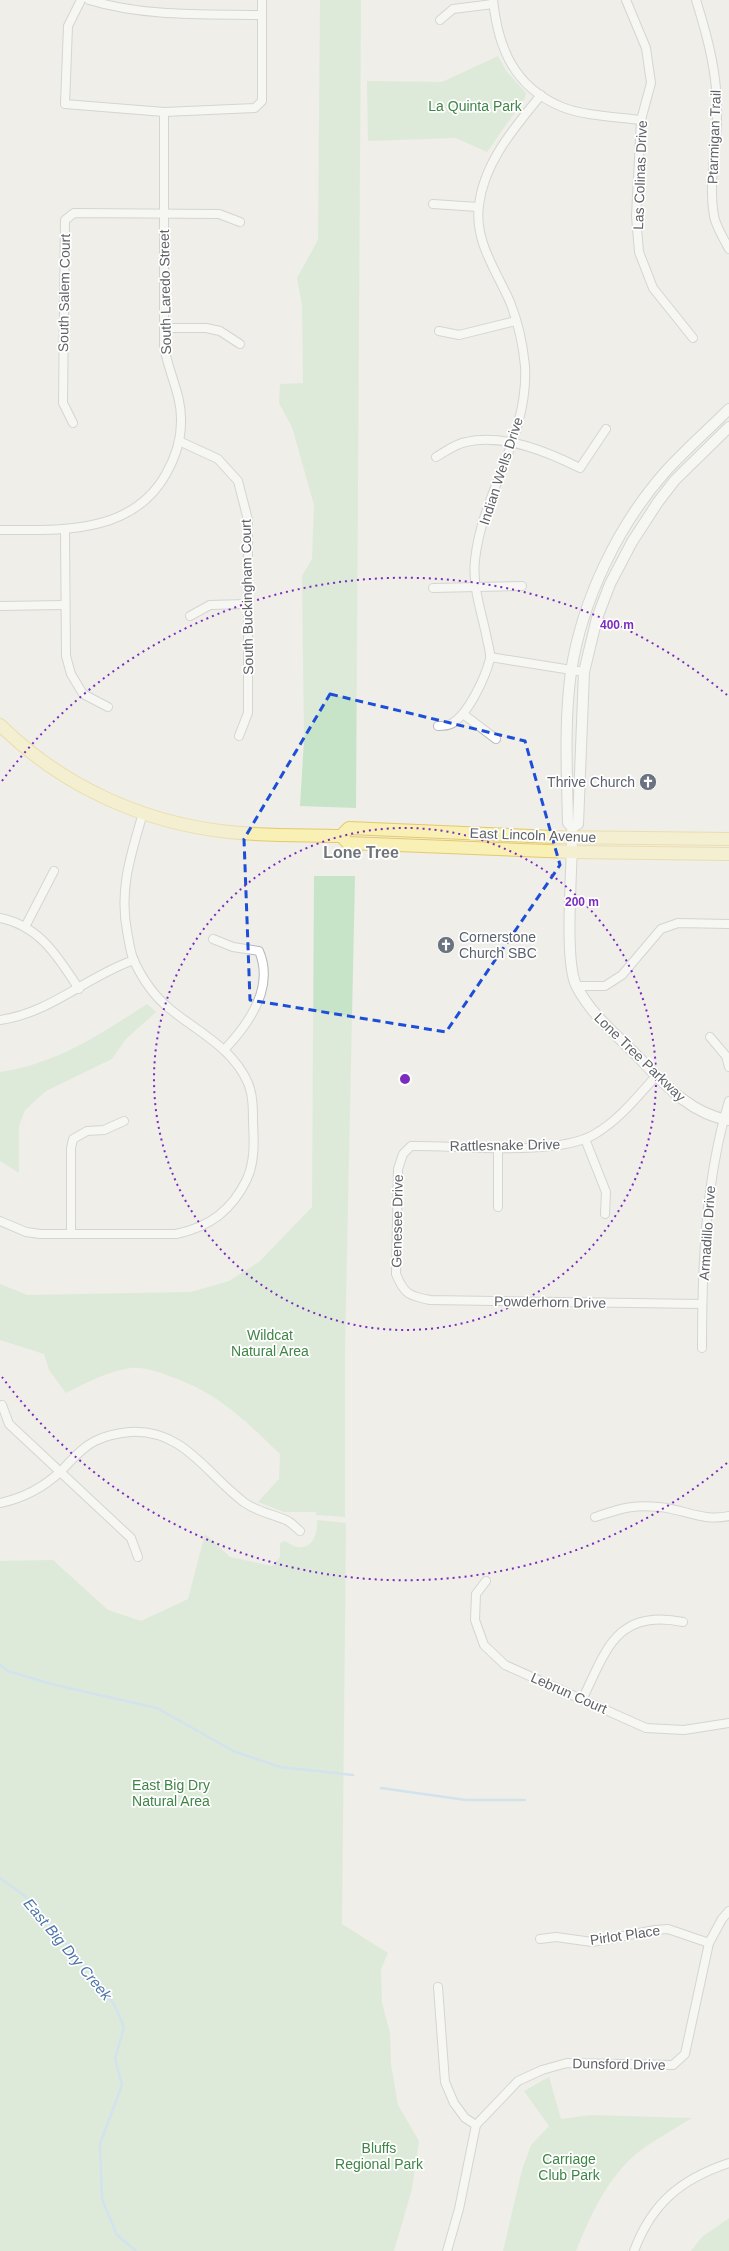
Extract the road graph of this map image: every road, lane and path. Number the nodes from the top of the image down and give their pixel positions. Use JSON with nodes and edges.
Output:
{"nodes":[{"id":1,"x":81,"y":0,"type":"edge"},
{"id":2,"x":89,"y":0,"type":"edge"},
{"id":3,"x":262,"y":0,"type":"edge"},
{"id":4,"x":626,"y":0,"type":"edge"},
{"id":5,"x":696,"y":0,"type":"edge"},
{"id":6,"x":493,"y":2,"type":"edge"},
{"id":7,"x":262,"y":15,"type":"junction"},
{"id":8,"x":440,"y":20,"type":"dead end"},
{"id":9,"x":541,"y":94,"type":"junction"},
{"id":10,"x":164,"y":112,"type":"junction"},
{"id":11,"x":641,"y":120,"type":"junction"},
{"id":12,"x":433,"y":204,"type":"dead end"},
{"id":13,"x":478,"y":207,"type":"junction"},
{"id":14,"x":164,"y":212,"type":"junction"},
{"id":15,"x":240,"y":222,"type":"dead end"},
{"id":16,"x":729,"y":249,"type":"edge"},
{"id":17,"x":516,"y":321,"type":"junction"},
{"id":18,"x":165,"y":328,"type":"junction"},
{"id":19,"x":438,"y":331,"type":"dead end"},
{"id":20,"x":693,"y":338,"type":"dead end"},
{"id":21,"x":240,"y":344,"type":"dead end"},
{"id":22,"x":729,"y":409,"type":"edge"},
{"id":23,"x":73,"y":423,"type":"dead end"},
{"id":24,"x":729,"y":427,"type":"edge"},
{"id":25,"x":606,"y":429,"type":"dead end"},
{"id":26,"x":180,"y":441,"type":"junction"},
{"id":27,"x":512,"y":444,"type":"junction"},
{"id":28,"x":436,"y":458,"type":"dead end"},
{"id":29,"x":0,"y":530,"type":"edge"},
{"id":30,"x":65,"y":530,"type":"junction"},
{"id":31,"x":522,"y":586,"type":"dead end"},
{"id":32,"x":433,"y":588,"type":"dead end"},
{"id":33,"x":476,"y":588,"type":"junction"},
{"id":34,"x":247,"y":604,"type":"junction"},
{"id":35,"x":65,"y":605,"type":"junction"},
{"id":36,"x":0,"y":606,"type":"edge"},
{"id":37,"x":190,"y":616,"type":"dead end"},
{"id":38,"x":490,"y":657,"type":"junction"},
{"id":39,"x":572,"y":670,"type":"junction"},
{"id":40,"x":584,"y":672,"type":"junction"},
{"id":41,"x":108,"y":707,"type":"dead end"},
{"id":42,"x":462,"y":714,"type":"junction"},
{"id":43,"x":0,"y":725,"type":"edge"},
{"id":44,"x":438,"y":726,"type":"dead end"},
{"id":45,"x":239,"y":736,"type":"dead end"},
{"id":46,"x":496,"y":739,"type":"dead end"},
{"id":47,"x":143,"y":813,"type":"junction"},
{"id":48,"x":572,"y":832,"type":"junction"},
{"id":49,"x":341,"y":836,"type":"junction"},
{"id":50,"x":729,"y":839,"type":"edge"},
{"id":51,"x":572,"y":852,"type":"junction"},
{"id":52,"x":729,"y":854,"type":"edge"},
{"id":53,"x":54,"y":871,"type":"dead end"},
{"id":54,"x":0,"y":918,"type":"edge"},
{"id":55,"x":729,"y":924,"type":"edge"},
{"id":56,"x":25,"y":927,"type":"junction"},
{"id":57,"x":213,"y":939,"type":"dead end"},
{"id":58,"x":134,"y":960,"type":"junction"},
{"id":59,"x":576,"y":986,"type":"junction"},
{"id":60,"x":78,"y":989,"type":"junction"},
{"id":61,"x":0,"y":1020,"type":"edge"},
{"id":62,"x":710,"y":1038,"type":"dead end"},
{"id":63,"x":224,"y":1050,"type":"junction"},
{"id":64,"x":729,"y":1067,"type":"edge"},
{"id":65,"x":656,"y":1076,"type":"junction"},
{"id":66,"x":729,"y":1101,"type":"edge"},
{"id":67,"x":726,"y":1119,"type":"edge"},
{"id":68,"x":124,"y":1121,"type":"dead end"},
{"id":69,"x":584,"y":1140,"type":"junction"},
{"id":70,"x":498,"y":1148,"type":"junction"},
{"id":71,"x":404,"y":1154,"type":"joint"},
{"id":72,"x":498,"y":1207,"type":"dead end"},
{"id":73,"x":605,"y":1214,"type":"dead end"},
{"id":74,"x":0,"y":1221,"type":"edge"},
{"id":75,"x":71,"y":1234,"type":"junction"},
{"id":76,"x":402,"y":1289,"type":"joint"},
{"id":77,"x":702,"y":1304,"type":"junction"},
{"id":78,"x":702,"y":1348,"type":"dead end"},
{"id":79,"x":2,"y":1405,"type":"dead end"},
{"id":80,"x":60,"y":1471,"type":"junction"},
{"id":81,"x":0,"y":1503,"type":"edge"},
{"id":82,"x":729,"y":1516,"type":"edge"},
{"id":83,"x":595,"y":1517,"type":"dead end"},
{"id":84,"x":300,"y":1531,"type":"dead end"},
{"id":85,"x":138,"y":1557,"type":"dead end"},
{"id":86,"x":486,"y":1581,"type":"dead end"},
{"id":87,"x":683,"y":1622,"type":"dead end"},
{"id":88,"x":582,"y":1700,"type":"junction"},
{"id":89,"x":729,"y":1724,"type":"edge"},
{"id":90,"x":729,"y":1911,"type":"edge"},
{"id":91,"x":540,"y":1939,"type":"dead end"},
{"id":92,"x":709,"y":1943,"type":"junction"},
{"id":93,"x":438,"y":1987,"type":"dead end"},
{"id":94,"x":476,"y":2125,"type":"junction"},
{"id":95,"x":729,"y":2163,"type":"edge"},
{"id":96,"x":447,"y":2251,"type":"edge"},
{"id":97,"x":634,"y":2251,"type":"edge"}],
"edges":[{"from":1,"to":10,"type":"street"},
{"from":2,"to":7,"type":"street"},
{"from":3,"to":7,"type":"street"},
{"from":4,"to":11,"type":"street","name":"Las Colinas Drive"},
{"from":5,"to":16,"type":"street","name":"Ptarmigan Trail"},
{"from":6,"to":8,"type":"street"},
{"from":6,"to":9,"type":"street"},
{"from":7,"to":10,"type":"street"},
{"from":9,"to":11,"type":"street"},
{"from":9,"to":13,"type":"street","name":"Indian Wells Drive"},
{"from":10,"to":14,"type":"street","name":"South Laredo Street"},
{"from":11,"to":20,"type":"street","name":"Las Colinas Drive"},
{"from":12,"to":13,"type":"street"},
{"from":13,"to":17,"type":"street","name":"Indian Wells Drive"},
{"from":14,"to":15,"type":"street","name":"South Salem Court"},
{"from":14,"to":18,"type":"street","name":"South Laredo Street"},
{"from":14,"to":23,"type":"street","name":"South Salem Court"},
{"from":17,"to":19,"type":"street"},
{"from":17,"to":27,"type":"street","name":"Indian Wells Drive"},
{"from":18,"to":21,"type":"street"},
{"from":18,"to":26,"type":"street","name":"South Laredo Street"},
{"from":22,"to":39,"type":"street","name":"Lone Tree Parkway"},
{"from":24,"to":40,"type":"street","name":"Lone Tree Parkway"},
{"from":25,"to":27,"type":"street"},
{"from":26,"to":30,"type":"street","name":"South Laredo Street"},
{"from":26,"to":34,"type":"street","name":"South Buckingham Court"},
{"from":27,"to":28,"type":"street"},
{"from":27,"to":33,"type":"street","name":"Indian Wells Drive"},
{"from":29,"to":30,"type":"street","name":"South Laredo Street"},
{"from":30,"to":35,"type":"street"},
{"from":31,"to":33,"type":"street"},
{"from":32,"to":33,"type":"street"},
{"from":33,"to":38,"type":"street","name":"Indian Wells Drive"},
{"from":34,"to":37,"type":"street"},
{"from":34,"to":45,"type":"street","name":"South Buckingham Court"},
{"from":35,"to":36,"type":"street"},
{"from":35,"to":41,"type":"street"},
{"from":38,"to":39,"type":"street"},
{"from":38,"to":42,"type":"street","name":"Indian Wells Drive"},
{"from":39,"to":40,"type":"street"},
{"from":39,"to":48,"type":"street","name":"Lone Tree Parkway"},
{"from":40,"to":48,"type":"street","name":"Lone Tree Parkway"},
{"from":42,"to":44,"type":"street","name":"Indian Wells Drive"},
{"from":42,"to":46,"type":"street"},
{"from":43,"to":47,"type":"main road","name":"East Lincoln Avenue"},
{"from":47,"to":49,"type":"main road","name":"East Lincoln Avenue"},
{"from":47,"to":58,"type":"street"},
{"from":48,"to":49,"type":"main road","name":"East Lincoln Avenue"},
{"from":48,"to":50,"type":"main road","name":"East Lincoln Avenue"},
{"from":48,"to":51,"type":"street","name":"Lone Tree Parkway"},
{"from":49,"to":51,"type":"main road","name":"East Lincoln Avenue"},
{"from":51,"to":52,"type":"main road","name":"East Lincoln Avenue"},
{"from":51,"to":59,"type":"street","name":"Lone Tree Parkway"},
{"from":53,"to":56,"type":"street"},
{"from":54,"to":56,"type":"street"},
{"from":55,"to":59,"type":"street"},
{"from":56,"to":60,"type":"street"},
{"from":57,"to":63,"type":"street"},
{"from":58,"to":60,"type":"street"},
{"from":58,"to":63,"type":"street"},
{"from":59,"to":65,"type":"street","name":"Lone Tree Parkway"},
{"from":60,"to":61,"type":"street"},
{"from":62,"to":64,"type":"street"},
{"from":63,"to":75,"type":"street"},
{"from":65,"to":67,"type":"street","name":"Lone Tree Parkway"},
{"from":65,"to":69,"type":"street","name":"Rattlesnake Drive"},
{"from":66,"to":67,"type":"street","name":"Armadillo Drive"},
{"from":67,"to":77,"type":"street","name":"Armadillo Drive"},
{"from":68,"to":75,"type":"street"},
{"from":69,"to":70,"type":"street","name":"Rattlesnake Drive"},
{"from":69,"to":73,"type":"street"},
{"from":70,"to":71,"type":"street","name":"Rattlesnake Drive"},
{"from":70,"to":72,"type":"street"},
{"from":71,"to":76,"type":"street","name":"Genesee Drive"},
{"from":74,"to":75,"type":"street"},
{"from":76,"to":77,"type":"street","name":"Powderhorn Drive"},
{"from":77,"to":78,"type":"street","name":"Armadillo Drive"},
{"from":79,"to":80,"type":"street"},
{"from":80,"to":81,"type":"street"},
{"from":80,"to":84,"type":"street"},
{"from":80,"to":85,"type":"street"},
{"from":82,"to":83,"type":"street"},
{"from":86,"to":88,"type":"street","name":"Lebrun Court"},
{"from":87,"to":88,"type":"street"},
{"from":88,"to":89,"type":"street","name":"Lebrun Court"},
{"from":90,"to":92,"type":"street","name":"Dunsford Drive"},
{"from":91,"to":92,"type":"street","name":"Pirlot Place"},
{"from":92,"to":94,"type":"street","name":"Dunsford Drive"},
{"from":93,"to":94,"type":"street"},
{"from":94,"to":96,"type":"street"},
{"from":95,"to":97,"type":"street"}]}
